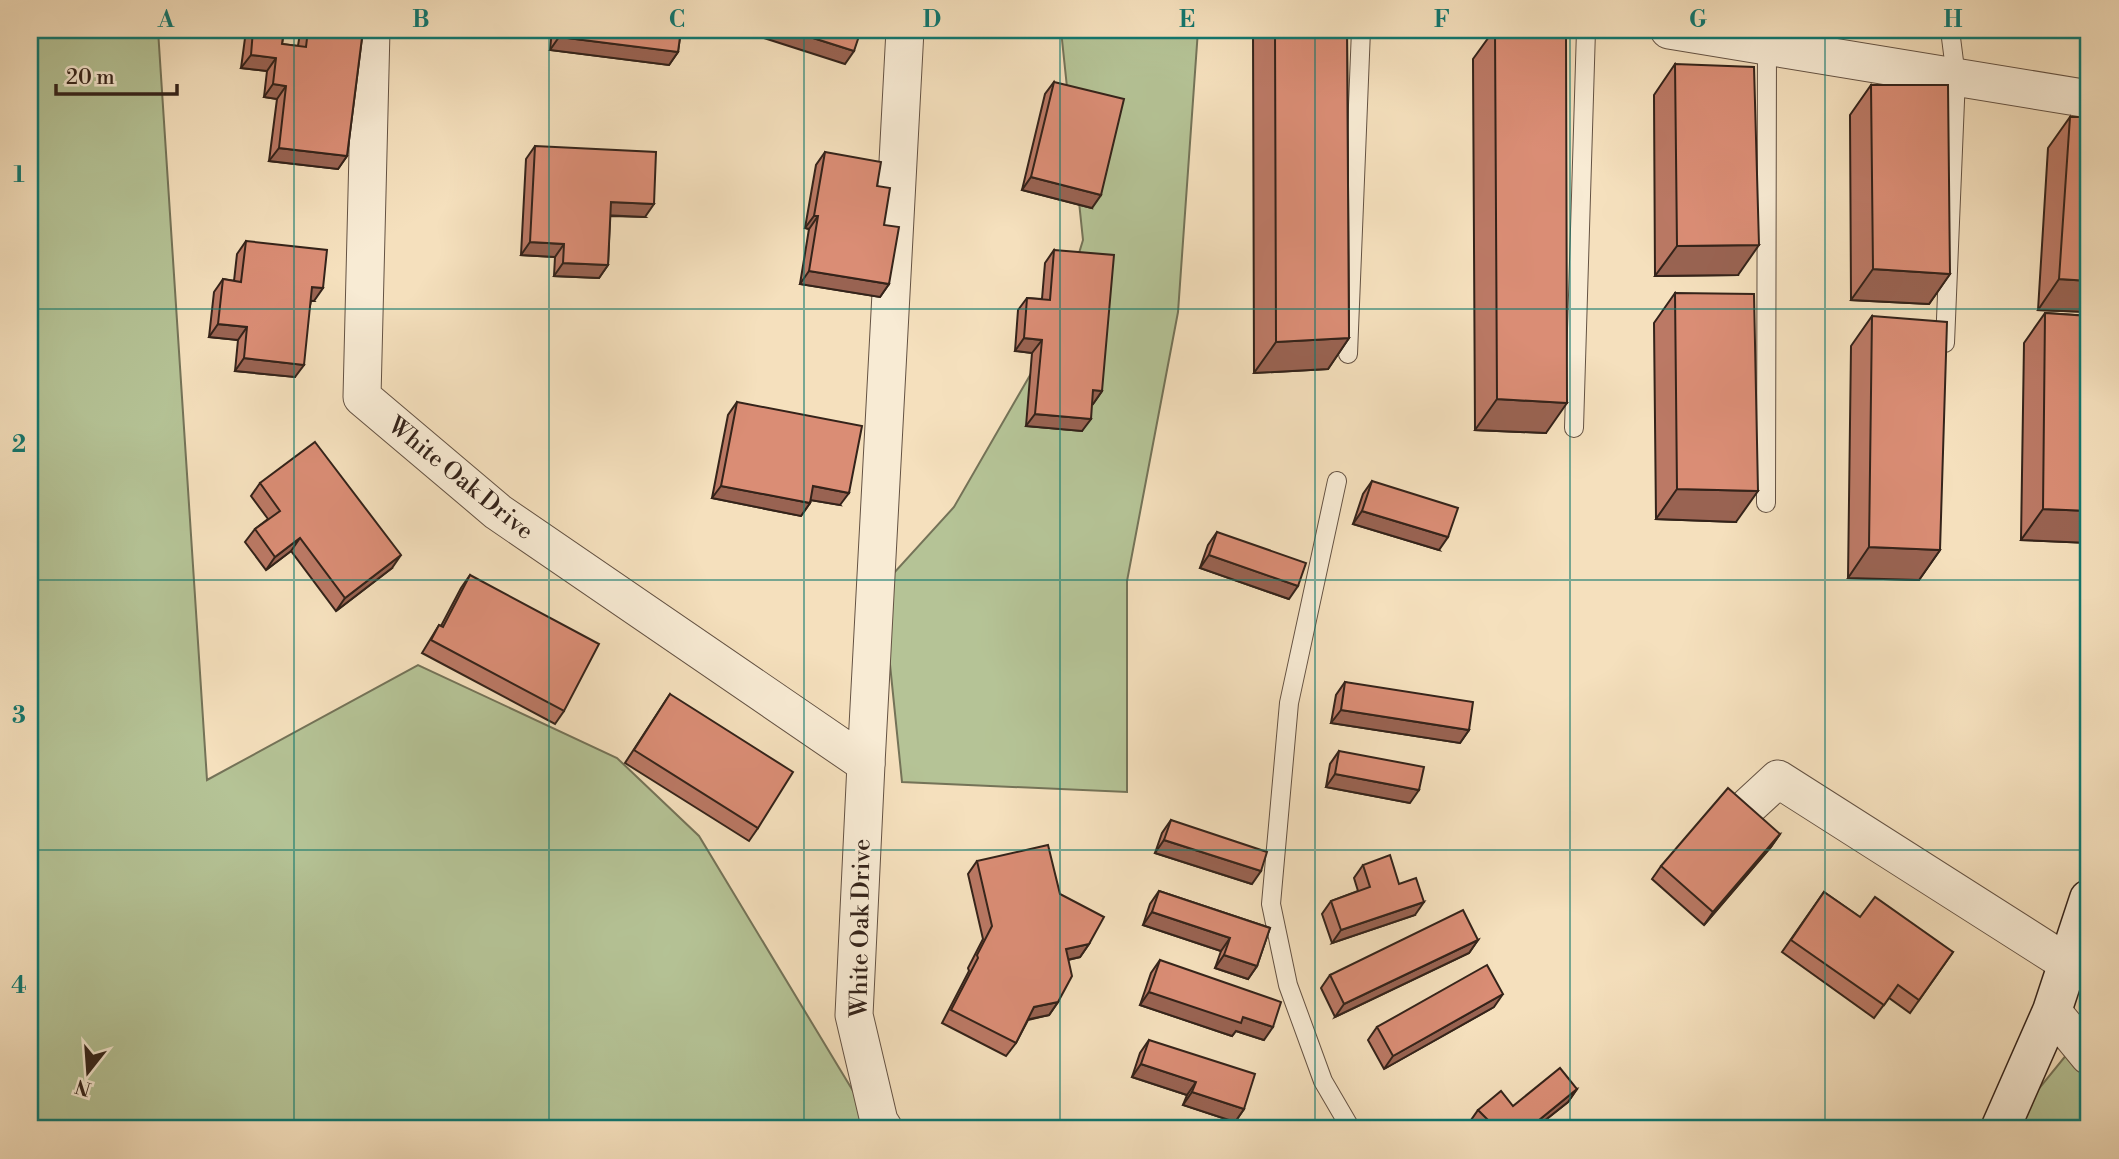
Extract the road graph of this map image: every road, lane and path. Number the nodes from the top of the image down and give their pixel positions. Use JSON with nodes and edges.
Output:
{"nodes":[{"id":1,"x":371,"y":30,"type":"edge"},
{"id":2,"x":905,"y":30,"type":"edge"},
{"id":3,"x":1361,"y":30,"type":"edge"},
{"id":4,"x":1586,"y":30,"type":"edge"},
{"id":5,"x":1669,"y":30,"type":"edge"},
{"id":6,"x":1950,"y":30,"type":"edge"},
{"id":7,"x":1766,"y":38,"type":"edge"},
{"id":8,"x":1956,"y":77,"type":"junction"},
{"id":9,"x":2089,"y":99,"type":"edge"},
{"id":10,"x":1348,"y":354,"type":"edge"},
{"id":11,"x":1944,"y":367,"type":"edge"},
{"id":12,"x":1574,"y":428,"type":"dead end"},
{"id":13,"x":1336,"y":481,"type":"dead end"},
{"id":14,"x":1766,"y":503,"type":"dead end"},
{"id":15,"x":866,"y":764,"type":"junction"},
{"id":16,"x":1739,"y":815,"type":"edge"},
{"id":17,"x":2089,"y":899,"type":"edge"},
{"id":18,"x":2067,"y":963,"type":"junction"},
{"id":19,"x":2052,"y":1011,"type":"junction"},
{"id":20,"x":2089,"y":1056,"type":"edge"},
{"id":21,"x":884,"y":1129,"type":"edge"},
{"id":22,"x":1351,"y":1129,"type":"edge"},
{"id":23,"x":2000,"y":1129,"type":"edge"}],
"edges":[{"from":1,"to":15,"type":"street","name":"White Oak Drive"},
{"from":2,"to":15,"type":"street","name":"White Oak Drive"},
{"from":3,"to":10,"type":"lane"},
{"from":4,"to":12,"type":"lane"},
{"from":5,"to":7,"type":"street"},
{"from":6,"to":8,"type":"lane"},
{"from":7,"to":8,"type":"street"},
{"from":7,"to":14,"type":"lane"},
{"from":8,"to":9,"type":"street"},
{"from":8,"to":11,"type":"lane"},
{"from":13,"to":22,"type":"lane"},
{"from":15,"to":21,"type":"street","name":"White Oak Drive"},
{"from":16,"to":18,"type":"street"},
{"from":17,"to":18,"type":"street"},
{"from":18,"to":19,"type":"street"},
{"from":19,"to":20,"type":"street"},
{"from":19,"to":23,"type":"street"}]}
